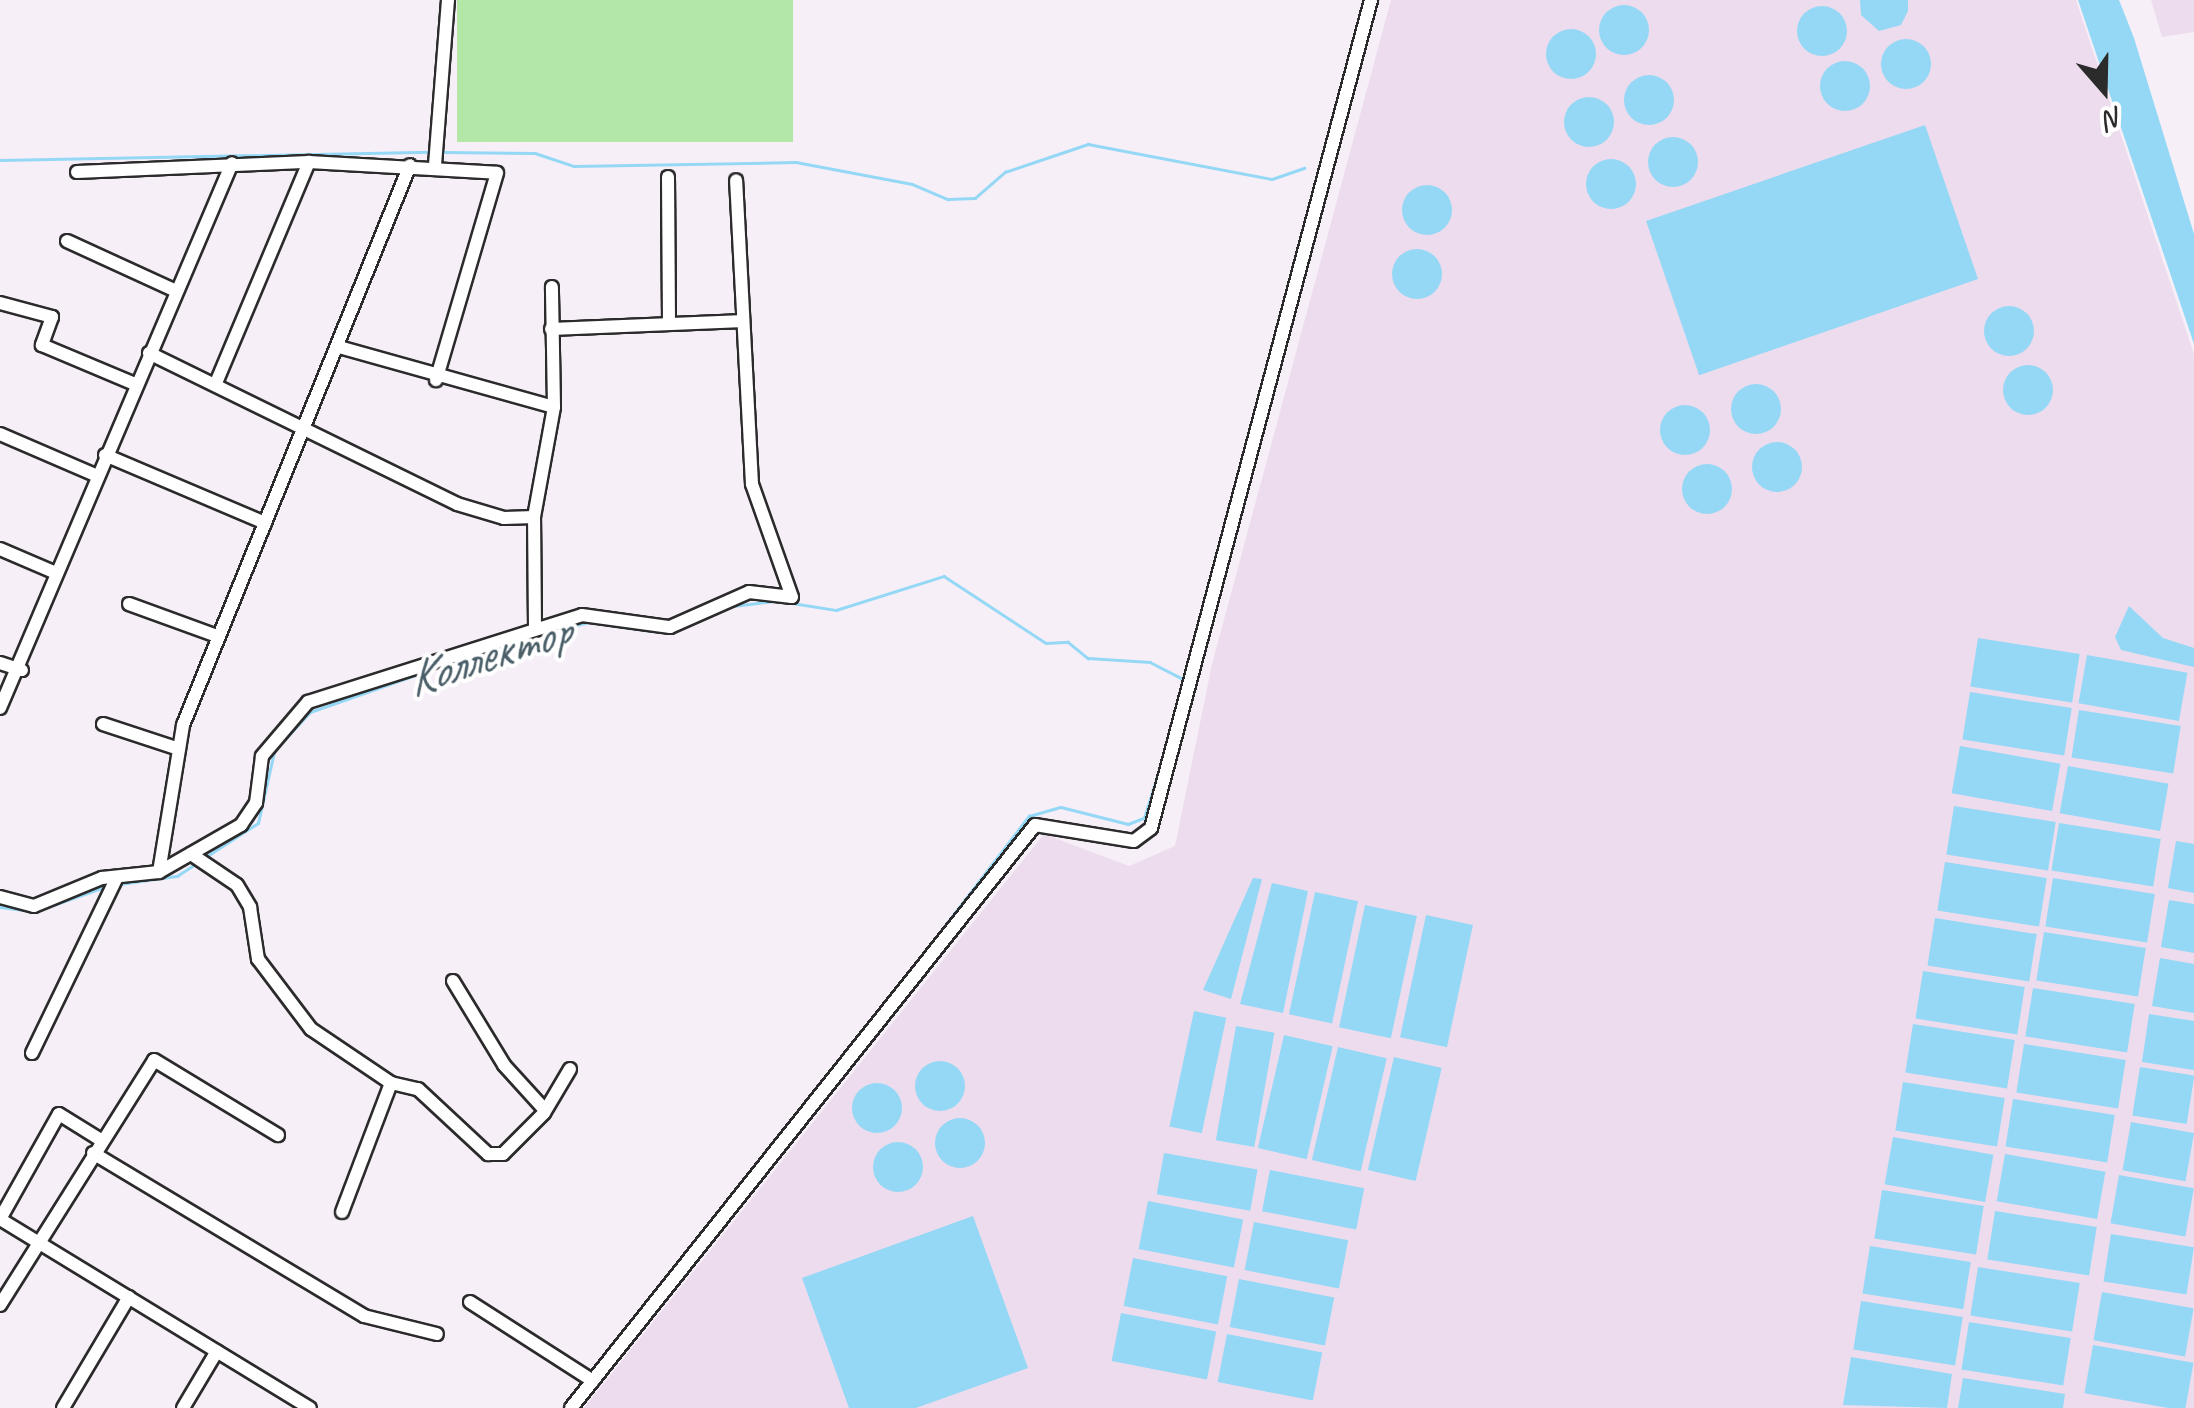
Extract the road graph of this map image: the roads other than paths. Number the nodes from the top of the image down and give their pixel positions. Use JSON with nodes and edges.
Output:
{"nodes":[{"id":1,"x":448,"y":0,"type":"edge"},
{"id":2,"x":1371,"y":0,"type":"edge"},
{"id":3,"x":436,"y":156,"type":"junction"},
{"id":4,"x":309,"y":162,"type":"junction"},
{"id":5,"x":232,"y":164,"type":"junction"},
{"id":6,"x":410,"y":165,"type":"junction"},
{"id":7,"x":76,"y":172,"type":"dead end"},
{"id":8,"x":668,"y":177,"type":"dead end"},
{"id":9,"x":736,"y":180,"type":"dead end"},
{"id":10,"x":67,"y":241,"type":"dead end"},
{"id":11,"x":552,"y":287,"type":"dead end"},
{"id":12,"x":176,"y":291,"type":"junction"},
{"id":13,"x":0,"y":303,"type":"edge"},
{"id":14,"x":669,"y":319,"type":"junction"},
{"id":15,"x":738,"y":321,"type":"junction"},
{"id":16,"x":551,"y":328,"type":"junction"},
{"id":17,"x":338,"y":347,"type":"junction"},
{"id":18,"x":149,"y":352,"type":"junction"},
{"id":19,"x":436,"y":380,"type":"junction"},
{"id":20,"x":216,"y":383,"type":"junction"},
{"id":21,"x":135,"y":384,"type":"junction"},
{"id":22,"x":554,"y":407,"type":"junction"},
{"id":23,"x":306,"y":429,"type":"junction"},
{"id":24,"x":0,"y":434,"type":"edge"},
{"id":25,"x":105,"y":455,"type":"junction"},
{"id":26,"x":96,"y":475,"type":"junction"},
{"id":27,"x":534,"y":517,"type":"junction"},
{"id":28,"x":265,"y":523,"type":"junction"},
{"id":29,"x":0,"y":550,"type":"edge"},
{"id":30,"x":56,"y":573,"type":"junction"},
{"id":31,"x":129,"y":604,"type":"dead end"},
{"id":32,"x":535,"y":628,"type":"junction"},
{"id":33,"x":217,"y":636,"type":"junction"},
{"id":34,"x":0,"y":664,"type":"edge"},
{"id":35,"x":22,"y":670,"type":"junction"},
{"id":36,"x":0,"y":708,"type":"edge"},
{"id":37,"x":103,"y":724,"type":"dead end"},
{"id":38,"x":179,"y":750,"type":"junction"},
{"id":39,"x":191,"y":854,"type":"junction"},
{"id":40,"x":159,"y":872,"type":"junction"},
{"id":41,"x":117,"y":877,"type":"junction"},
{"id":42,"x":0,"y":897,"type":"edge"},
{"id":43,"x":453,"y":980,"type":"dead end"},
{"id":44,"x":32,"y":1053,"type":"dead end"},
{"id":45,"x":570,"y":1068,"type":"dead end"},
{"id":46,"x":391,"y":1082,"type":"junction"},
{"id":47,"x":545,"y":1110,"type":"junction"},
{"id":48,"x":278,"y":1134,"type":"dead end"},
{"id":49,"x":97,"y":1147,"type":"junction"},
{"id":50,"x":342,"y":1212,"type":"dead end"},
{"id":51,"x":0,"y":1219,"type":"edge"},
{"id":52,"x":38,"y":1241,"type":"junction"},
{"id":53,"x":129,"y":1298,"type":"junction"},
{"id":54,"x":470,"y":1302,"type":"dead end"},
{"id":55,"x":0,"y":1306,"type":"edge"},
{"id":56,"x":437,"y":1334,"type":"dead end"},
{"id":57,"x":217,"y":1352,"type":"junction"},
{"id":58,"x":593,"y":1381,"type":"junction"},
{"id":59,"x":306,"y":1407,"type":"edge"},
{"id":60,"x":62,"y":1408,"type":"edge"},
{"id":61,"x":182,"y":1408,"type":"edge"},
{"id":62,"x":571,"y":1408,"type":"edge"}],
"edges":[{"from":1,"to":3,"type":"street"},
{"from":2,"to":58,"type":"street"},
{"from":3,"to":6,"type":"street"},
{"from":3,"to":19,"type":"street"},
{"from":4,"to":5,"type":"street"},
{"from":4,"to":6,"type":"street"},
{"from":4,"to":20,"type":"street"},
{"from":5,"to":7,"type":"street"},
{"from":5,"to":12,"type":"street"},
{"from":6,"to":17,"type":"street"},
{"from":8,"to":14,"type":"street"},
{"from":9,"to":15,"type":"street"},
{"from":10,"to":12,"type":"street"},
{"from":11,"to":16,"type":"street"},
{"from":12,"to":18,"type":"street"},
{"from":13,"to":21,"type":"street"},
{"from":14,"to":15,"type":"street"},
{"from":14,"to":16,"type":"street"},
{"from":15,"to":32,"type":"street"},
{"from":16,"to":22,"type":"street"},
{"from":17,"to":19,"type":"street"},
{"from":17,"to":23,"type":"street"},
{"from":18,"to":20,"type":"street"},
{"from":18,"to":21,"type":"street"},
{"from":19,"to":22,"type":"street"},
{"from":20,"to":23,"type":"street"},
{"from":21,"to":25,"type":"street"},
{"from":22,"to":27,"type":"street"},
{"from":23,"to":27,"type":"street"},
{"from":23,"to":28,"type":"street"},
{"from":24,"to":26,"type":"street"},
{"from":25,"to":26,"type":"street"},
{"from":25,"to":28,"type":"street"},
{"from":26,"to":30,"type":"street"},
{"from":27,"to":32,"type":"street"},
{"from":28,"to":33,"type":"street"},
{"from":29,"to":30,"type":"street"},
{"from":30,"to":35,"type":"street"},
{"from":31,"to":33,"type":"street"},
{"from":32,"to":39,"type":"street"},
{"from":33,"to":38,"type":"street"},
{"from":34,"to":35,"type":"street"},
{"from":35,"to":36,"type":"street"},
{"from":37,"to":38,"type":"street"},
{"from":38,"to":40,"type":"street"},
{"from":39,"to":40,"type":"street"},
{"from":39,"to":46,"type":"street"},
{"from":40,"to":41,"type":"street"},
{"from":41,"to":42,"type":"street"},
{"from":41,"to":44,"type":"street"},
{"from":43,"to":47,"type":"street"},
{"from":45,"to":47,"type":"street"},
{"from":46,"to":47,"type":"street"},
{"from":46,"to":50,"type":"street"},
{"from":48,"to":49,"type":"street"},
{"from":49,"to":51,"type":"street"},
{"from":49,"to":52,"type":"street"},
{"from":49,"to":56,"type":"street"},
{"from":51,"to":52,"type":"street"},
{"from":52,"to":53,"type":"street"},
{"from":52,"to":55,"type":"street"},
{"from":53,"to":57,"type":"street"},
{"from":53,"to":60,"type":"street"},
{"from":54,"to":58,"type":"street"},
{"from":57,"to":59,"type":"street"},
{"from":57,"to":61,"type":"street"},
{"from":58,"to":62,"type":"street"}]}
